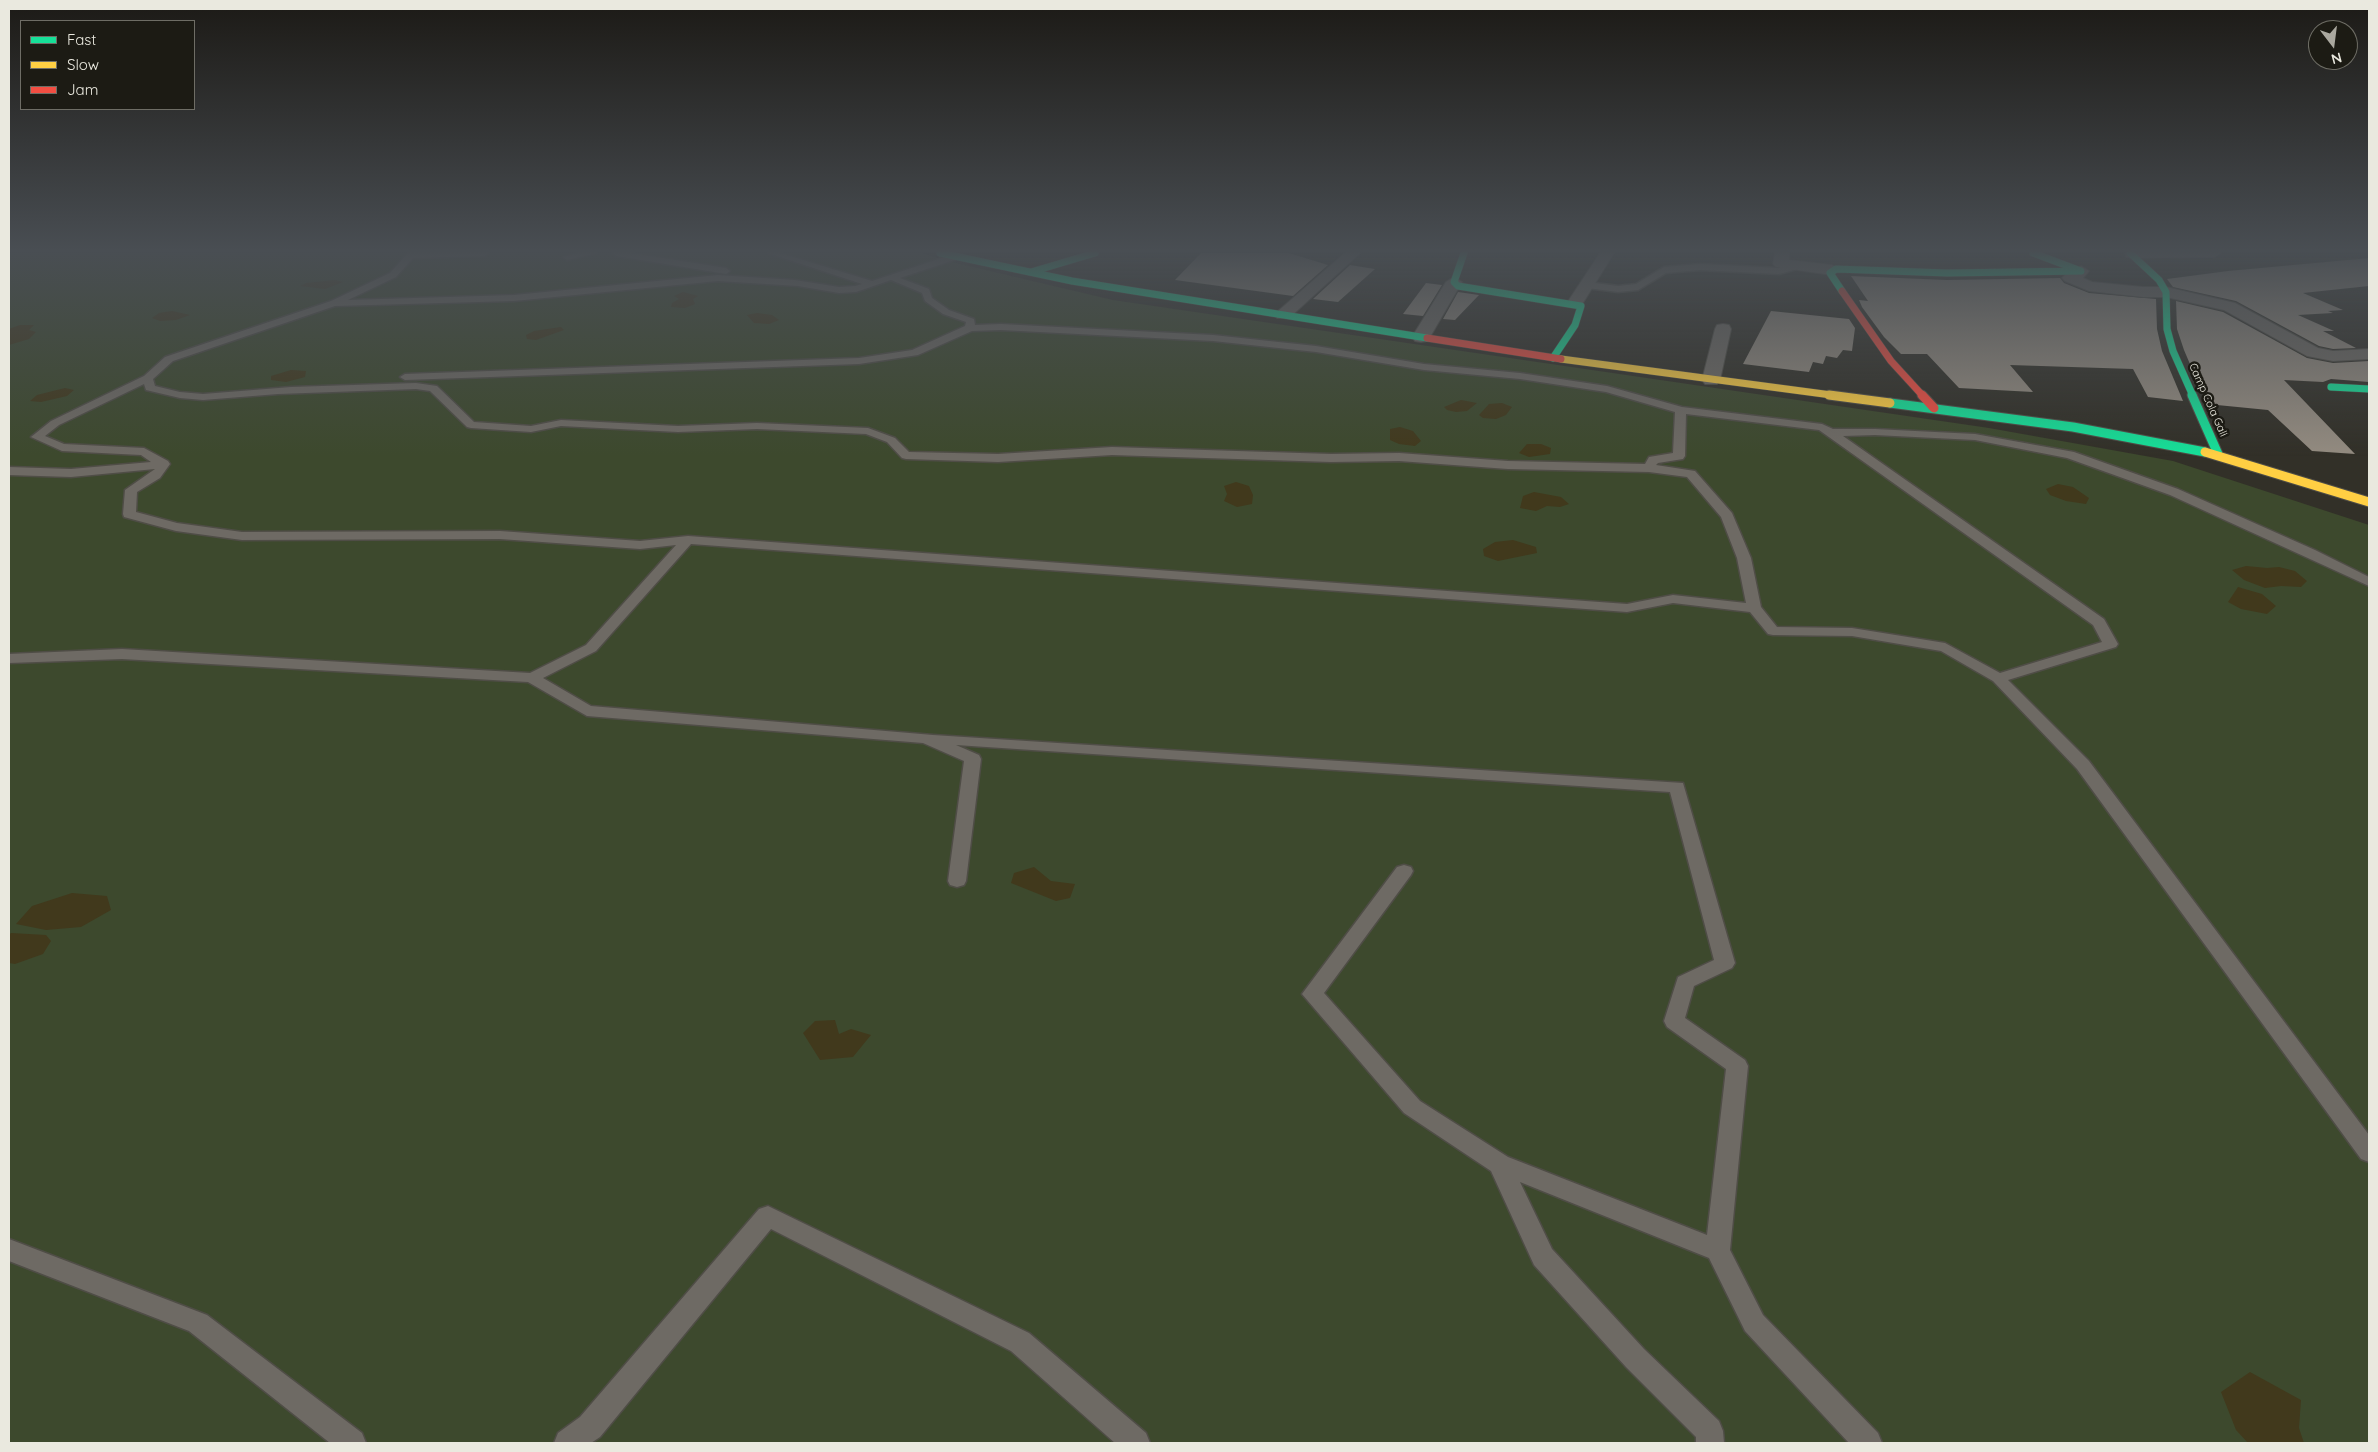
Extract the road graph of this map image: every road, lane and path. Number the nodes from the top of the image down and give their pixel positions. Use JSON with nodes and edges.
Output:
{"nodes":[{"id":1,"x":285,"y":321,"type":"edge"},
{"id":2,"x":970,"y":321,"type":"edge"},
{"id":3,"x":1321,"y":321,"type":"edge"},
{"id":4,"x":1430,"y":321,"type":"edge"},
{"id":5,"x":1577,"y":321,"type":"edge"},
{"id":6,"x":1861,"y":321,"type":"edge"},
{"id":7,"x":2167,"y":321,"type":"edge"},
{"id":8,"x":2256,"y":321,"type":"edge"},
{"id":9,"x":970,"y":328,"type":"junction"},
{"id":10,"x":1723,"y":329,"type":"dead end"},
{"id":11,"x":1420,"y":336,"type":"junction"},
{"id":12,"x":2369,"y":354,"type":"edge"},
{"id":13,"x":2351,"y":355,"type":"junction"},
{"id":14,"x":1553,"y":358,"type":"junction"},
{"id":15,"x":2369,"y":368,"type":"edge"},
{"id":16,"x":148,"y":378,"type":"junction"},
{"id":17,"x":1711,"y":380,"type":"junction"},
{"id":18,"x":2331,"y":387,"type":"dead end"},
{"id":19,"x":2369,"y":389,"type":"edge"},
{"id":20,"x":282,"y":392,"type":"junction"},
{"id":21,"x":1934,"y":408,"type":"junction"},
{"id":22,"x":1681,"y":410,"type":"junction"},
{"id":23,"x":1830,"y":433,"type":"junction"},
{"id":24,"x":2218,"y":454,"type":"junction"},
{"id":25,"x":164,"y":464,"type":"junction"},
{"id":26,"x":1649,"y":468,"type":"junction"},
{"id":27,"x":9,"y":471,"type":"edge"},
{"id":28,"x":2369,"y":502,"type":"edge"},
{"id":29,"x":688,"y":540,"type":"junction"},
{"id":30,"x":2369,"y":582,"type":"edge"},
{"id":31,"x":1754,"y":608,"type":"junction"},
{"id":32,"x":9,"y":659,"type":"edge"},
{"id":33,"x":532,"y":678,"type":"junction"},
{"id":34,"x":1998,"y":678,"type":"junction"},
{"id":35,"x":926,"y":738,"type":"junction"},
{"id":36,"x":1404,"y":871,"type":"dead end"},
{"id":37,"x":957,"y":881,"type":"dead end"},
{"id":38,"x":2369,"y":1152,"type":"edge"},
{"id":39,"x":1500,"y":1164,"type":"junction"},
{"id":40,"x":9,"y":1250,"type":"edge"},
{"id":41,"x":1718,"y":1250,"type":"junction"},
{"id":42,"x":352,"y":1443,"type":"edge"},
{"id":43,"x":568,"y":1443,"type":"edge"},
{"id":44,"x":1136,"y":1443,"type":"edge"},
{"id":45,"x":1710,"y":1443,"type":"edge"},
{"id":46,"x":1868,"y":1443,"type":"edge"}],
"edges":[{"from":1,"to":16,"type":"lane"},
{"from":2,"to":9,"type":"lane"},
{"from":3,"to":11,"type":"street"},
{"from":4,"to":11,"type":"street"},
{"from":5,"to":14,"type":"street"},
{"from":6,"to":21,"type":"street"},
{"from":7,"to":24,"type":"street","name":"Camp Cola Gali"},
{"from":8,"to":13,"type":"street"},
{"from":9,"to":20,"type":"lane"},
{"from":9,"to":22,"type":"lane"},
{"from":10,"to":17,"type":"street"},
{"from":11,"to":14,"type":"street"},
{"from":12,"to":13,"type":"street"},
{"from":13,"to":15,"type":"street"},
{"from":14,"to":17,"type":"street"},
{"from":16,"to":20,"type":"lane"},
{"from":16,"to":25,"type":"lane"},
{"from":17,"to":21,"type":"street"},
{"from":18,"to":19,"type":"street"},
{"from":20,"to":26,"type":"lane"},
{"from":21,"to":24,"type":"street"},
{"from":22,"to":23,"type":"lane"},
{"from":22,"to":26,"type":"lane"},
{"from":23,"to":30,"type":"lane"},
{"from":23,"to":34,"type":"lane"},
{"from":24,"to":28,"type":"street"},
{"from":25,"to":27,"type":"lane"},
{"from":25,"to":29,"type":"lane"},
{"from":26,"to":31,"type":"lane"},
{"from":29,"to":31,"type":"lane"},
{"from":29,"to":33,"type":"lane"},
{"from":31,"to":34,"type":"lane"},
{"from":32,"to":33,"type":"lane"},
{"from":33,"to":35,"type":"lane"},
{"from":34,"to":38,"type":"lane"},
{"from":35,"to":37,"type":"lane"},
{"from":35,"to":41,"type":"lane"},
{"from":36,"to":39,"type":"lane"},
{"from":39,"to":41,"type":"lane"},
{"from":39,"to":45,"type":"lane"},
{"from":40,"to":42,"type":"lane"},
{"from":41,"to":46,"type":"lane"},
{"from":43,"to":44,"type":"lane"}]}
